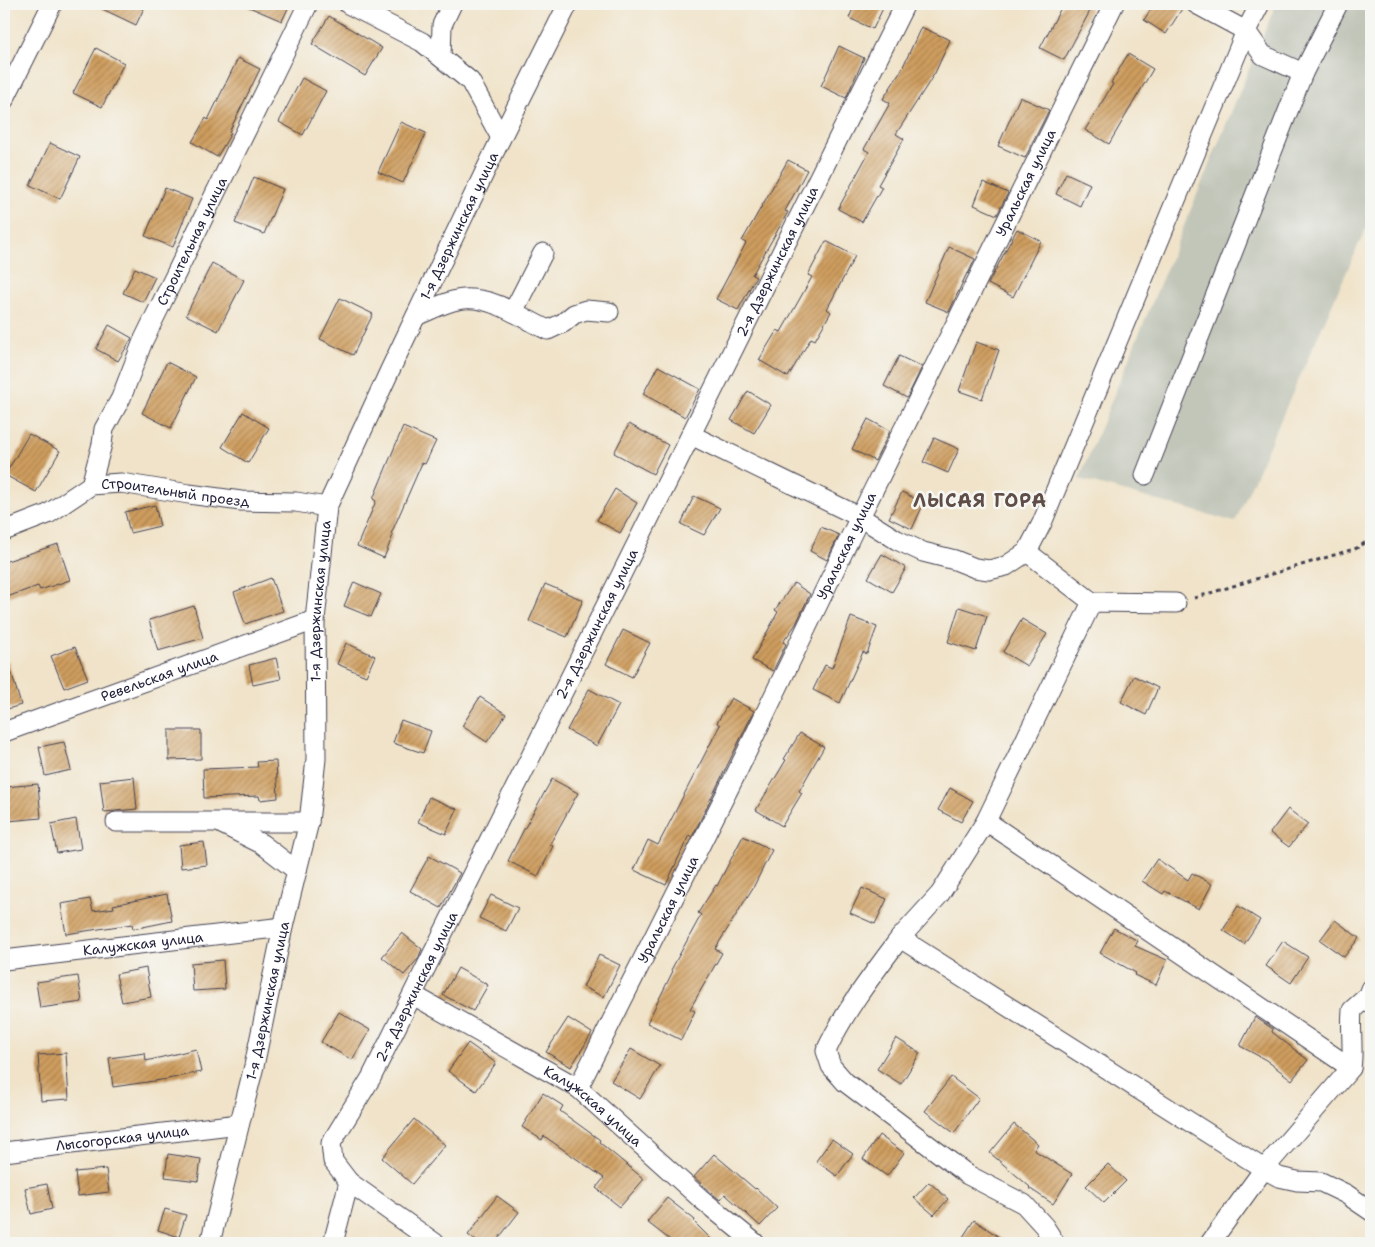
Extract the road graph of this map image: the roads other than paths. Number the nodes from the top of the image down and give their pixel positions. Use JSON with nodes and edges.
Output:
{"nodes":[{"id":1,"x":52,"y":4,"type":"edge"},
{"id":2,"x":308,"y":4,"type":"edge"},
{"id":3,"x":348,"y":4,"type":"edge"},
{"id":4,"x":452,"y":4,"type":"edge"},
{"id":5,"x":905,"y":4,"type":"edge"},
{"id":6,"x":1114,"y":4,"type":"edge"},
{"id":7,"x":1196,"y":4,"type":"edge"},
{"id":8,"x":1260,"y":4,"type":"edge"},
{"id":9,"x":1338,"y":4,"type":"edge"},
{"id":10,"x":562,"y":6,"type":"edge"},
{"id":11,"x":1246,"y":31,"type":"junction"},
{"id":12,"x":441,"y":57,"type":"junction"},
{"id":13,"x":1303,"y":73,"type":"junction"},
{"id":14,"x":4,"y":100,"type":"edge"},
{"id":15,"x":501,"y":138,"type":"junction"},
{"id":16,"x":543,"y":253,"type":"dead end"},
{"id":17,"x":513,"y":312,"type":"junction"},
{"id":18,"x":609,"y":312,"type":"dead end"},
{"id":19,"x":416,"y":316,"type":"junction"},
{"id":20,"x":691,"y":435,"type":"junction"},
{"id":21,"x":1145,"y":475,"type":"dead end"},
{"id":22,"x":91,"y":486,"type":"junction"},
{"id":23,"x":327,"y":507,"type":"junction"},
{"id":24,"x":860,"y":517,"type":"junction"},
{"id":25,"x":4,"y":531,"type":"edge"},
{"id":26,"x":1027,"y":552,"type":"junction"},
{"id":27,"x":1092,"y":602,"type":"junction"},
{"id":28,"x":1176,"y":603,"type":"road end"},
{"id":29,"x":315,"y":620,"type":"junction"},
{"id":30,"x":4,"y":732,"type":"edge"},
{"id":31,"x":986,"y":821,"type":"junction"},
{"id":32,"x":116,"y":822,"type":"dead end"},
{"id":33,"x":219,"y":822,"type":"junction"},
{"id":34,"x":309,"y":822,"type":"junction"},
{"id":35,"x":297,"y":871,"type":"junction"},
{"id":36,"x":283,"y":927,"type":"junction"},
{"id":37,"x":900,"y":938,"type":"junction"},
{"id":38,"x":4,"y":960,"type":"edge"},
{"id":39,"x":1371,"y":989,"type":"edge"},
{"id":40,"x":413,"y":995,"type":"junction"},
{"id":41,"x":1350,"y":1068,"type":"junction"},
{"id":42,"x":578,"y":1088,"type":"junction"},
{"id":43,"x":239,"y":1124,"type":"junction"},
{"id":44,"x":4,"y":1152,"type":"edge"},
{"id":45,"x":1264,"y":1169,"type":"junction"},
{"id":46,"x":350,"y":1182,"type":"junction"},
{"id":47,"x":1371,"y":1212,"type":"edge"},
{"id":48,"x":210,"y":1243,"type":"edge"},
{"id":49,"x":333,"y":1243,"type":"edge"},
{"id":50,"x":435,"y":1243,"type":"edge"},
{"id":51,"x":755,"y":1243,"type":"edge"},
{"id":52,"x":1055,"y":1243,"type":"edge"},
{"id":53,"x":1210,"y":1243,"type":"edge"}],
"edges":[{"from":1,"to":14,"type":"street"},
{"from":2,"to":22,"type":"street","name":"Строительная улица"},
{"from":3,"to":12,"type":"street"},
{"from":4,"to":12,"type":"street"},
{"from":5,"to":20,"type":"street","name":"2-я Дзержинская улица"},
{"from":6,"to":24,"type":"street","name":"Уральская улица"},
{"from":7,"to":11,"type":"street"},
{"from":8,"to":11,"type":"street"},
{"from":9,"to":13,"type":"street"},
{"from":10,"to":15,"type":"street","name":"1-я Дзержинская улица"},
{"from":11,"to":13,"type":"street"},
{"from":11,"to":26,"type":"street"},
{"from":12,"to":15,"type":"street"},
{"from":13,"to":21,"type":"street"},
{"from":15,"to":19,"type":"street","name":"1-я Дзержинская улица"},
{"from":16,"to":17,"type":"street"},
{"from":17,"to":18,"type":"street"},
{"from":17,"to":19,"type":"street"},
{"from":19,"to":23,"type":"street","name":"1-я Дзержинская улица"},
{"from":20,"to":24,"type":"street"},
{"from":20,"to":40,"type":"street","name":"2-я Дзержинская улица"},
{"from":22,"to":23,"type":"street","name":"Строительный проезд"},
{"from":22,"to":25,"type":"street","name":"Строительный проезд"},
{"from":23,"to":29,"type":"street","name":"1-я Дзержинская улица"},
{"from":24,"to":26,"type":"street"},
{"from":24,"to":42,"type":"street","name":"Уральская улица"},
{"from":26,"to":27,"type":"street"},
{"from":27,"to":28,"type":"street"},
{"from":27,"to":31,"type":"street"},
{"from":29,"to":30,"type":"street","name":"Ревельская улица"},
{"from":29,"to":34,"type":"street","name":"1-я Дзержинская улица"},
{"from":31,"to":37,"type":"street"},
{"from":31,"to":41,"type":"street"},
{"from":32,"to":33,"type":"street"},
{"from":33,"to":34,"type":"street"},
{"from":33,"to":35,"type":"street"},
{"from":34,"to":35,"type":"street","name":"1-я Дзержинская улица"},
{"from":35,"to":36,"type":"street","name":"1-я Дзержинская улица"},
{"from":36,"to":38,"type":"street","name":"Калужская улица"},
{"from":36,"to":43,"type":"street","name":"1-я Дзержинская улица"},
{"from":37,"to":45,"type":"street"},
{"from":37,"to":52,"type":"street"},
{"from":39,"to":41,"type":"street"},
{"from":40,"to":42,"type":"street","name":"Калужская улица"},
{"from":40,"to":46,"type":"street","name":"2-я Дзержинская улица"},
{"from":41,"to":45,"type":"street"},
{"from":42,"to":51,"type":"street","name":"Калужская улица"},
{"from":43,"to":44,"type":"street","name":"Лысогорская улица"},
{"from":43,"to":48,"type":"street","name":"1-я Дзержинская улица"},
{"from":45,"to":47,"type":"street"},
{"from":45,"to":53,"type":"street"},
{"from":46,"to":49,"type":"street"},
{"from":46,"to":50,"type":"street"}]}
